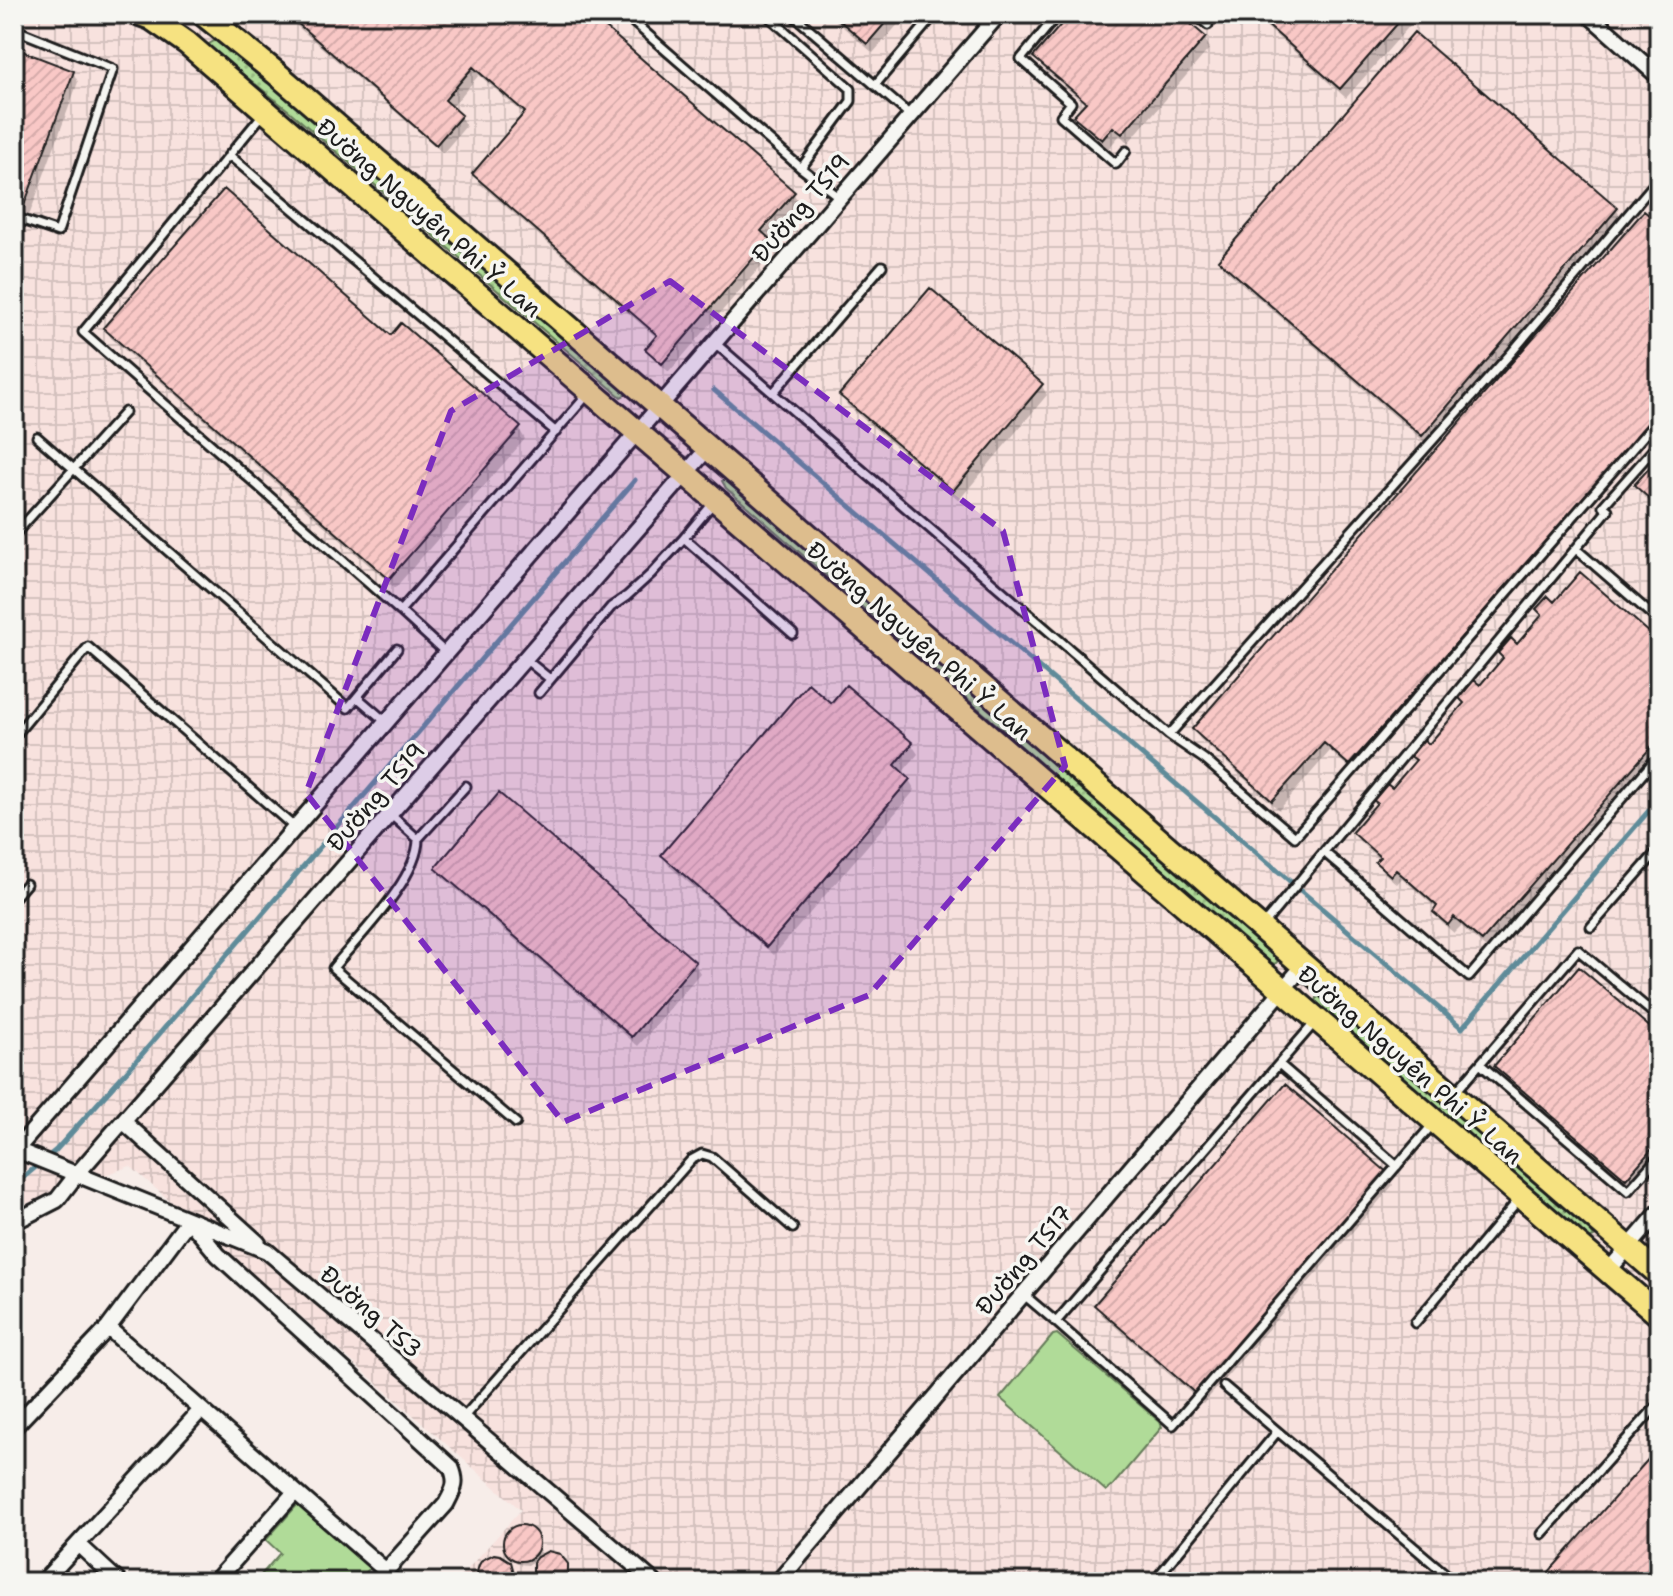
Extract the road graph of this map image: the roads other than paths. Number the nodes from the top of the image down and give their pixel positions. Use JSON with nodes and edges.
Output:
{"nodes":[{"id":1,"x":203,"y":14,"type":"edge"},
{"id":2,"x":624,"y":14,"type":"edge"},
{"id":3,"x":766,"y":14,"type":"edge"},
{"id":4,"x":792,"y":14,"type":"edge"},
{"id":5,"x":935,"y":14,"type":"edge"},
{"id":6,"x":999,"y":14,"type":"edge"},
{"id":7,"x":1058,"y":14,"type":"edge"},
{"id":8,"x":1195,"y":14,"type":"edge"},
{"id":9,"x":1588,"y":14,"type":"edge"},
{"id":10,"x":148,"y":15,"type":"edge"},
{"id":11,"x":1208,"y":25,"type":"dead end"},
{"id":12,"x":14,"y":29,"type":"edge"},
{"id":13,"x":1659,"y":77,"type":"edge"},
{"id":14,"x":875,"y":85,"type":"junction"},
{"id":15,"x":265,"y":111,"type":"junction"},
{"id":16,"x":910,"y":115,"type":"junction"},
{"id":17,"x":1126,"y":151,"type":"dead end"},
{"id":18,"x":229,"y":155,"type":"junction"},
{"id":19,"x":801,"y":168,"type":"junction"},
{"id":20,"x":1659,"y":178,"type":"edge"},
{"id":21,"x":839,"y":197,"type":"junction"},
{"id":22,"x":14,"y":217,"type":"edge"},
{"id":23,"x":882,"y":266,"type":"dead end"},
{"id":24,"x":715,"y":343,"type":"junction"},
{"id":25,"x":590,"y":392,"type":"junction"},
{"id":26,"x":773,"y":393,"type":"junction"},
{"id":27,"x":661,"y":406,"type":"junction"},
{"id":28,"x":125,"y":412,"type":"dead end"},
{"id":29,"x":1659,"y":418,"type":"edge"},
{"id":30,"x":556,"y":432,"type":"junction"},
{"id":31,"x":638,"y":433,"type":"junction"},
{"id":32,"x":37,"y":437,"type":"dead end"},
{"id":33,"x":1659,"y":443,"type":"edge"},
{"id":34,"x":708,"y":448,"type":"junction"},
{"id":35,"x":74,"y":469,"type":"junction"},
{"id":36,"x":685,"y":474,"type":"junction"},
{"id":37,"x":715,"y":500,"type":"junction"},
{"id":38,"x":16,"y":533,"type":"edge"},
{"id":39,"x":684,"y":538,"type":"junction"},
{"id":40,"x":1576,"y":549,"type":"junction"},
{"id":41,"x":400,"y":611,"type":"junction"},
{"id":42,"x":1659,"y":621,"type":"edge"},
{"id":43,"x":793,"y":634,"type":"dead end"},
{"id":44,"x":397,"y":649,"type":"dead end"},
{"id":45,"x":446,"y":654,"type":"junction"},
{"id":46,"x":525,"y":659,"type":"junction"},
{"id":47,"x":550,"y":679,"type":"junction"},
{"id":48,"x":539,"y":693,"type":"dead end"},
{"id":49,"x":357,"y":697,"type":"junction"},
{"id":50,"x":387,"y":723,"type":"junction"},
{"id":51,"x":1169,"y":735,"type":"junction"},
{"id":52,"x":14,"y":737,"type":"edge"},
{"id":53,"x":1659,"y":755,"type":"edge"},
{"id":54,"x":466,"y":786,"type":"dead end"},
{"id":55,"x":390,"y":814,"type":"junction"},
{"id":56,"x":295,"y":828,"type":"junction"},
{"id":57,"x":418,"y":839,"type":"junction"},
{"id":58,"x":1659,"y":849,"type":"edge"},
{"id":59,"x":1324,"y":852,"type":"junction"},
{"id":60,"x":26,"y":884,"type":"dead end"},
{"id":61,"x":14,"y":898,"type":"edge"},
{"id":62,"x":1591,"y":927,"type":"dead end"},
{"id":63,"x":1260,"y":929,"type":"junction"},
{"id":64,"x":1303,"y":966,"type":"junction"},
{"id":65,"x":1284,"y":989,"type":"junction"},
{"id":66,"x":1659,"y":1018,"type":"edge"},
{"id":67,"x":1318,"y":1019,"type":"junction"},
{"id":68,"x":1279,"y":1064,"type":"junction"},
{"id":69,"x":1480,"y":1064,"type":"junction"},
{"id":70,"x":1453,"y":1096,"type":"junction"},
{"id":71,"x":1435,"y":1121,"type":"junction"},
{"id":72,"x":124,"y":1122,"type":"junction"},
{"id":73,"x":516,"y":1123,"type":"dead end"},
{"id":74,"x":15,"y":1149,"type":"edge"},
{"id":75,"x":1659,"y":1156,"type":"edge"},
{"id":76,"x":1397,"y":1166,"type":"junction"},
{"id":77,"x":77,"y":1174,"type":"junction"},
{"id":78,"x":1522,"y":1196,"type":"junction"},
{"id":79,"x":1659,"y":1212,"type":"edge"},
{"id":80,"x":189,"y":1220,"type":"junction"},
{"id":81,"x":14,"y":1222,"type":"edge"},
{"id":82,"x":793,"y":1228,"type":"dead end"},
{"id":83,"x":1628,"y":1247,"type":"junction"},
{"id":84,"x":267,"y":1251,"type":"junction"},
{"id":85,"x":1608,"y":1271,"type":"junction"},
{"id":86,"x":1659,"y":1274,"type":"edge"},
{"id":87,"x":1023,"y":1294,"type":"junction"},
{"id":88,"x":1659,"y":1315,"type":"edge"},
{"id":89,"x":1056,"y":1322,"type":"junction"},
{"id":90,"x":1415,"y":1323,"type":"dead end"},
{"id":91,"x":108,"y":1328,"type":"junction"},
{"id":92,"x":1224,"y":1386,"type":"dead end"},
{"id":93,"x":1659,"y":1403,"type":"edge"},
{"id":94,"x":201,"y":1410,"type":"junction"},
{"id":95,"x":462,"y":1419,"type":"junction"},
{"id":96,"x":14,"y":1427,"type":"edge"},
{"id":97,"x":1277,"y":1432,"type":"junction"},
{"id":98,"x":295,"y":1492,"type":"junction"},
{"id":99,"x":1542,"y":1534,"type":"dead end"},
{"id":100,"x":78,"y":1544,"type":"junction"},
{"id":101,"x":381,"y":1577,"type":"edge"},
{"id":102,"x":647,"y":1580,"type":"edge"},
{"id":103,"x":43,"y":1582,"type":"edge"},
{"id":104,"x":119,"y":1582,"type":"edge"},
{"id":105,"x":215,"y":1582,"type":"edge"},
{"id":106,"x":778,"y":1582,"type":"edge"},
{"id":107,"x":1169,"y":1582,"type":"edge"},
{"id":108,"x":1455,"y":1582,"type":"edge"}],
"edges":[{"from":1,"to":27,"type":"main road","name":"Đường Nguyên Phi Ỷ Lan"},
{"from":2,"to":19,"type":"lane"},
{"from":3,"to":19,"type":"lane"},
{"from":4,"to":14,"type":"lane"},
{"from":5,"to":14,"type":"lane"},
{"from":6,"to":16,"type":"street","name":"Đường TS19"},
{"from":7,"to":17,"type":"lane"},
{"from":8,"to":11,"type":"lane"},
{"from":9,"to":13,"type":"street"},
{"from":10,"to":15,"type":"main road","name":"Đường Nguyên Phi Ỷ Lan"},
{"from":12,"to":22,"type":"lane"},
{"from":14,"to":16,"type":"lane"},
{"from":15,"to":18,"type":"lane"},
{"from":15,"to":25,"type":"main road","name":"Đường Nguyên Phi Ỷ Lan"},
{"from":16,"to":21,"type":"street","name":"Đường TS19"},
{"from":18,"to":30,"type":"lane"},
{"from":18,"to":41,"type":"lane"},
{"from":19,"to":21,"type":"lane"},
{"from":20,"to":51,"type":"lane"},
{"from":21,"to":24,"type":"street","name":"Đường TS19"},
{"from":23,"to":26,"type":"lane"},
{"from":24,"to":26,"type":"lane"},
{"from":24,"to":27,"type":"street","name":"Đường TS19"},
{"from":25,"to":30,"type":"lane"},
{"from":25,"to":31,"type":"main road","name":"Đường Nguyên Phi Ỷ Lan"},
{"from":26,"to":51,"type":"lane"},
{"from":27,"to":31,"type":"street","name":"Đường TS19"},
{"from":27,"to":34,"type":"main road","name":"Đường Nguyên Phi Ỷ Lan"},
{"from":28,"to":35,"type":"lane"},
{"from":29,"to":51,"type":"lane"},
{"from":30,"to":41,"type":"lane"},
{"from":31,"to":36,"type":"main road","name":"Đường Nguyên Phi Ỷ Lan"},
{"from":31,"to":45,"type":"street","name":"Đường TS19"},
{"from":32,"to":35,"type":"lane"},
{"from":33,"to":40,"type":"lane"},
{"from":34,"to":36,"type":"street","name":"Đường TS19"},
{"from":34,"to":63,"type":"main road","name":"Đường Nguyên Phi Ỷ Lan"},
{"from":35,"to":38,"type":"lane"},
{"from":35,"to":49,"type":"lane"},
{"from":36,"to":37,"type":"main road","name":"Đường Nguyên Phi Ỷ Lan"},
{"from":36,"to":46,"type":"street","name":"Đường TS19"},
{"from":37,"to":39,"type":"lane"},
{"from":37,"to":65,"type":"main road","name":"Đường Nguyên Phi Ỷ Lan"},
{"from":39,"to":43,"type":"lane"},
{"from":39,"to":47,"type":"lane"},
{"from":40,"to":42,"type":"lane"},
{"from":40,"to":59,"type":"lane"},
{"from":41,"to":45,"type":"lane"},
{"from":44,"to":49,"type":"lane"},
{"from":45,"to":50,"type":"street","name":"Đường TS19"},
{"from":46,"to":47,"type":"lane"},
{"from":46,"to":55,"type":"street","name":"Đường TS19"},
{"from":47,"to":48,"type":"lane"},
{"from":49,"to":50,"type":"lane"},
{"from":50,"to":56,"type":"street","name":"Đường TS19"},
{"from":52,"to":56,"type":"lane"},
{"from":53,"to":59,"type":"lane"},
{"from":54,"to":57,"type":"lane"},
{"from":55,"to":57,"type":"lane"},
{"from":55,"to":72,"type":"street","name":"Đường TS19"},
{"from":56,"to":74,"type":"street","name":"Đường TS19"},
{"from":57,"to":73,"type":"lane"},
{"from":58,"to":62,"type":"lane"},
{"from":59,"to":63,"type":"lane"},
{"from":60,"to":61,"type":"lane"},
{"from":63,"to":64,"type":"main road","name":"Đường Nguyên Phi Ỷ Lan"},
{"from":64,"to":65,"type":"street","name":"Đường TS17"},
{"from":64,"to":70,"type":"main road","name":"Đường Nguyên Phi Ỷ Lan"},
{"from":65,"to":67,"type":"main road","name":"Đường Nguyên Phi Ỷ Lan"},
{"from":65,"to":87,"type":"street","name":"Đường TS17"},
{"from":66,"to":69,"type":"lane"},
{"from":67,"to":68,"type":"lane"},
{"from":67,"to":71,"type":"main road","name":"Đường Nguyên Phi Ỷ Lan"},
{"from":68,"to":76,"type":"lane"},
{"from":68,"to":89,"type":"lane"},
{"from":69,"to":70,"type":"lane"},
{"from":69,"to":75,"type":"lane"},
{"from":70,"to":83,"type":"main road","name":"Đường Nguyên Phi Ỷ Lan"},
{"from":71,"to":76,"type":"lane"},
{"from":71,"to":78,"type":"main road","name":"Đường Nguyên Phi Ỷ Lan"},
{"from":72,"to":77,"type":"street","name":"Đường TS19"},
{"from":72,"to":84,"type":"street"},
{"from":74,"to":77,"type":"street","name":"Đường TS3"},
{"from":76,"to":89,"type":"lane"},
{"from":77,"to":80,"type":"street","name":"Đường TS3"},
{"from":77,"to":81,"type":"street","name":"Đường TS19"},
{"from":78,"to":85,"type":"main road","name":"Đường Nguyên Phi Ỷ Lan"},
{"from":78,"to":90,"type":"lane"},
{"from":79,"to":83,"type":"street"},
{"from":80,"to":84,"type":"street","name":"Đường TS3"},
{"from":80,"to":91,"type":"street"},
{"from":80,"to":101,"type":"street"},
{"from":82,"to":95,"type":"lane"},
{"from":83,"to":85,"type":"street"},
{"from":83,"to":86,"type":"main road","name":"Đường Nguyên Phi Ỷ Lan"},
{"from":84,"to":95,"type":"street","name":"Đường TS3"},
{"from":85,"to":88,"type":"main road","name":"Đường Nguyên Phi Ỷ Lan"},
{"from":87,"to":89,"type":"lane"},
{"from":87,"to":106,"type":"street","name":"Đường TS17"},
{"from":91,"to":94,"type":"street"},
{"from":91,"to":96,"type":"street"},
{"from":92,"to":97,"type":"lane"},
{"from":93,"to":99,"type":"lane"},
{"from":94,"to":98,"type":"street"},
{"from":94,"to":100,"type":"street"},
{"from":95,"to":102,"type":"street","name":"Đường TS3"},
{"from":97,"to":107,"type":"lane"},
{"from":97,"to":108,"type":"lane"},
{"from":98,"to":101,"type":"street"},
{"from":98,"to":105,"type":"street"},
{"from":100,"to":103,"type":"street"},
{"from":100,"to":104,"type":"street"}]}
